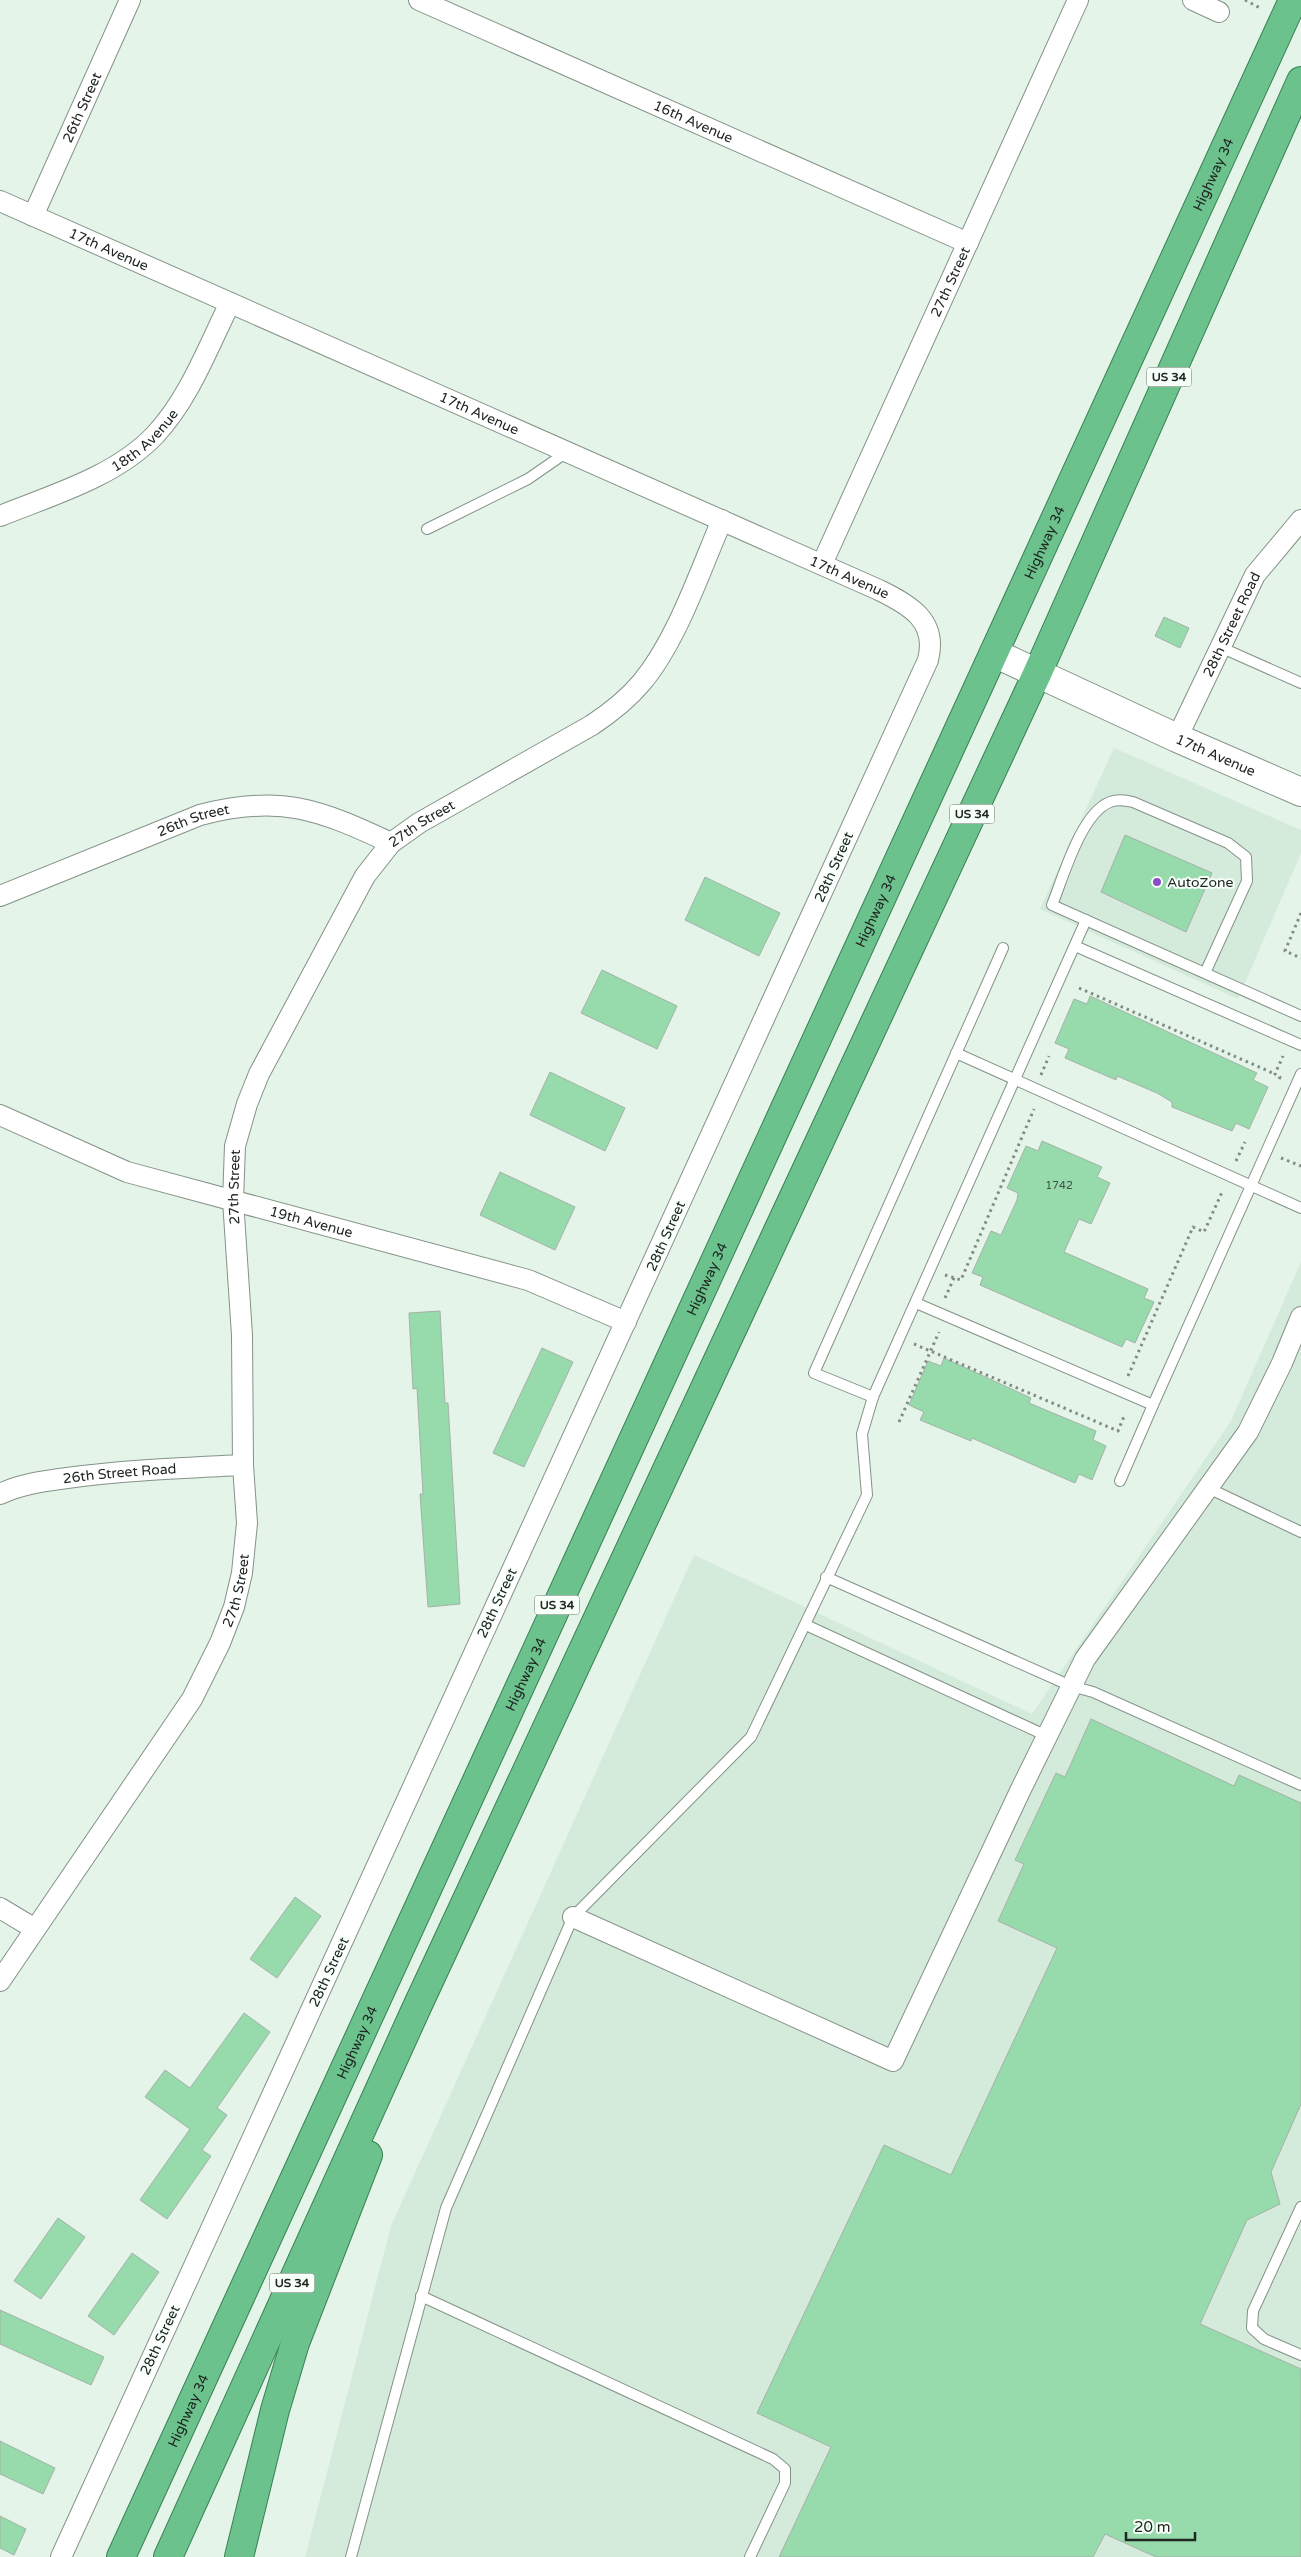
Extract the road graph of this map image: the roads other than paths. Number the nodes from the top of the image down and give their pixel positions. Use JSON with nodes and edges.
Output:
{"nodes":[{"id":1,"x":130,"y":0,"type":"edge"},
{"id":2,"x":419,"y":0,"type":"edge"},
{"id":3,"x":1078,"y":0,"type":"edge"},
{"id":4,"x":1193,"y":0,"type":"edge"},
{"id":5,"x":1293,"y":0,"type":"edge"},
{"id":6,"x":1219,"y":12,"type":"dead end"},
{"id":7,"x":1301,"y":81,"type":"edge"},
{"id":8,"x":0,"y":201,"type":"edge"},
{"id":9,"x":33,"y":216,"type":"junction"},
{"id":10,"x":968,"y":243,"type":"junction"},
{"id":11,"x":230,"y":303,"type":"junction"},
{"id":12,"x":568,"y":452,"type":"junction"},
{"id":13,"x":0,"y":516,"type":"edge"},
{"id":14,"x":722,"y":520,"type":"junction"},
{"id":15,"x":1301,"y":520,"type":"edge"},
{"id":16,"x":427,"y":529,"type":"dead end"},
{"id":17,"x":822,"y":564,"type":"junction"},
{"id":18,"x":1220,"y":647,"type":"junction"},
{"id":19,"x":931,"y":649,"type":"joint"},
{"id":20,"x":994,"y":654,"type":"junction"},
{"id":21,"x":1037,"y":674,"type":"junction"},
{"id":22,"x":1301,"y":683,"type":"edge"},
{"id":23,"x":1177,"y":738,"type":"junction"},
{"id":24,"x":1301,"y":792,"type":"edge"},
{"id":25,"x":391,"y":843,"type":"junction"},
{"id":26,"x":0,"y":896,"type":"edge"},
{"id":27,"x":1086,"y":920,"type":"junction"},
{"id":28,"x":1074,"y":946,"type":"junction"},
{"id":29,"x":1003,"y":948,"type":"dead end"},
{"id":30,"x":1205,"y":973,"type":"junction"},
{"id":31,"x":1301,"y":1016,"type":"edge"},
{"id":32,"x":1301,"y":1045,"type":"edge"},
{"id":33,"x":956,"y":1053,"type":"junction"},
{"id":34,"x":1301,"y":1074,"type":"edge"},
{"id":35,"x":1013,"y":1080,"type":"junction"},
{"id":36,"x":0,"y":1115,"type":"edge"},
{"id":37,"x":1250,"y":1186,"type":"junction"},
{"id":38,"x":233,"y":1200,"type":"junction"},
{"id":39,"x":1301,"y":1208,"type":"edge"},
{"id":40,"x":916,"y":1302,"type":"junction"},
{"id":41,"x":1301,"y":1317,"type":"edge"},
{"id":42,"x":626,"y":1322,"type":"junction"},
{"id":43,"x":873,"y":1398,"type":"junction"},
{"id":44,"x":1153,"y":1405,"type":"junction"},
{"id":45,"x":243,"y":1465,"type":"junction"},
{"id":46,"x":1120,"y":1481,"type":"dead end"},
{"id":47,"x":1206,"y":1488,"type":"junction"},
{"id":48,"x":0,"y":1494,"type":"edge"},
{"id":49,"x":1301,"y":1532,"type":"edge"},
{"id":50,"x":826,"y":1578,"type":"junction"},
{"id":51,"x":806,"y":1625,"type":"junction"},
{"id":52,"x":1071,"y":1686,"type":"junction"},
{"id":53,"x":1047,"y":1736,"type":"junction"},
{"id":54,"x":1301,"y":1785,"type":"edge"},
{"id":55,"x":0,"y":1908,"type":"edge"},
{"id":56,"x":573,"y":1917,"type":"junction"},
{"id":57,"x":35,"y":1929,"type":"junction"},
{"id":58,"x":0,"y":1981,"type":"edge"},
{"id":59,"x":416,"y":2009,"type":"junction"},
{"id":60,"x":1301,"y":2207,"type":"edge"},
{"id":61,"x":1298,"y":2224,"type":"edge"},
{"id":62,"x":421,"y":2296,"type":"junction"},
{"id":63,"x":1301,"y":2356,"type":"edge"},
{"id":64,"x":62,"y":2557,"type":"edge"},
{"id":65,"x":121,"y":2557,"type":"edge"},
{"id":66,"x":168,"y":2557,"type":"edge"},
{"id":67,"x":239,"y":2557,"type":"edge"},
{"id":68,"x":350,"y":2557,"type":"edge"},
{"id":69,"x":750,"y":2557,"type":"edge"}],
"edges":[{"from":1,"to":9,"type":"street","name":"26th Street"},
{"from":2,"to":10,"type":"street","name":"16th Avenue"},
{"from":3,"to":10,"type":"street","name":"27th Street"},
{"from":4,"to":6,"type":"street"},
{"from":5,"to":20,"type":"highway","name":"Highway 34","number":"US 34"},
{"from":7,"to":21,"type":"highway","number":"US 34"},
{"from":8,"to":9,"type":"street","name":"17th Avenue"},
{"from":9,"to":11,"type":"street","name":"17th Avenue"},
{"from":10,"to":17,"type":"street","name":"27th Street"},
{"from":11,"to":12,"type":"street","name":"17th Avenue"},
{"from":11,"to":13,"type":"street","name":"18th Avenue"},
{"from":12,"to":14,"type":"street","name":"17th Avenue"},
{"from":12,"to":16,"type":"lane"},
{"from":14,"to":17,"type":"street","name":"17th Avenue"},
{"from":14,"to":25,"type":"street","name":"27th Street"},
{"from":15,"to":18,"type":"street","name":"28th Street Road"},
{"from":17,"to":19,"type":"street","name":"17th Avenue"},
{"from":18,"to":22,"type":"lane"},
{"from":18,"to":23,"type":"street","name":"28th Street Road"},
{"from":19,"to":42,"type":"street","name":"28th Street"},
{"from":20,"to":21,"type":"main road","name":"17th Avenue"},
{"from":20,"to":65,"type":"highway","name":"Highway 34","number":"US 34"},
{"from":21,"to":23,"type":"main road","name":"17th Avenue"},
{"from":21,"to":59,"type":"highway","number":"US 34"},
{"from":23,"to":24,"type":"main road","name":"17th Avenue"},
{"from":25,"to":26,"type":"street","name":"26th Street"},
{"from":25,"to":38,"type":"street","name":"27th Street"},
{"from":27,"to":28,"type":"lane"},
{"from":27,"to":30,"type":"lane"},
{"from":27,"to":30,"type":"lane"},
{"from":28,"to":32,"type":"lane"},
{"from":28,"to":35,"type":"lane"},
{"from":29,"to":33,"type":"lane"},
{"from":30,"to":31,"type":"lane"},
{"from":33,"to":35,"type":"lane"},
{"from":33,"to":43,"type":"lane"},
{"from":34,"to":37,"type":"lane"},
{"from":35,"to":37,"type":"lane"},
{"from":35,"to":40,"type":"lane"},
{"from":36,"to":38,"type":"street","name":"19th Avenue"},
{"from":37,"to":39,"type":"lane"},
{"from":37,"to":44,"type":"lane"},
{"from":38,"to":42,"type":"street","name":"19th Avenue"},
{"from":38,"to":45,"type":"street","name":"27th Street"},
{"from":40,"to":43,"type":"lane"},
{"from":40,"to":44,"type":"lane"},
{"from":41,"to":47,"type":"street"},
{"from":42,"to":64,"type":"street","name":"28th Street"},
{"from":43,"to":50,"type":"lane"},
{"from":44,"to":46,"type":"lane"},
{"from":45,"to":48,"type":"street","name":"26th Street Road"},
{"from":45,"to":57,"type":"street","name":"27th Street"},
{"from":47,"to":49,"type":"lane"},
{"from":47,"to":52,"type":"street"},
{"from":50,"to":51,"type":"lane"},
{"from":50,"to":52,"type":"lane"},
{"from":51,"to":53,"type":"lane"},
{"from":51,"to":56,"type":"lane"},
{"from":52,"to":53,"type":"street"},
{"from":52,"to":54,"type":"lane"},
{"from":53,"to":56,"type":"street"},
{"from":55,"to":57,"type":"street"},
{"from":56,"to":62,"type":"lane"},
{"from":57,"to":58,"type":"street","name":"27th Street"},
{"from":59,"to":66,"type":"highway","number":"US 34"},
{"from":59,"to":67,"type":"highway"},
{"from":60,"to":61,"type":"lane"},
{"from":61,"to":63,"type":"lane"},
{"from":62,"to":68,"type":"lane"},
{"from":62,"to":69,"type":"lane"}]}
